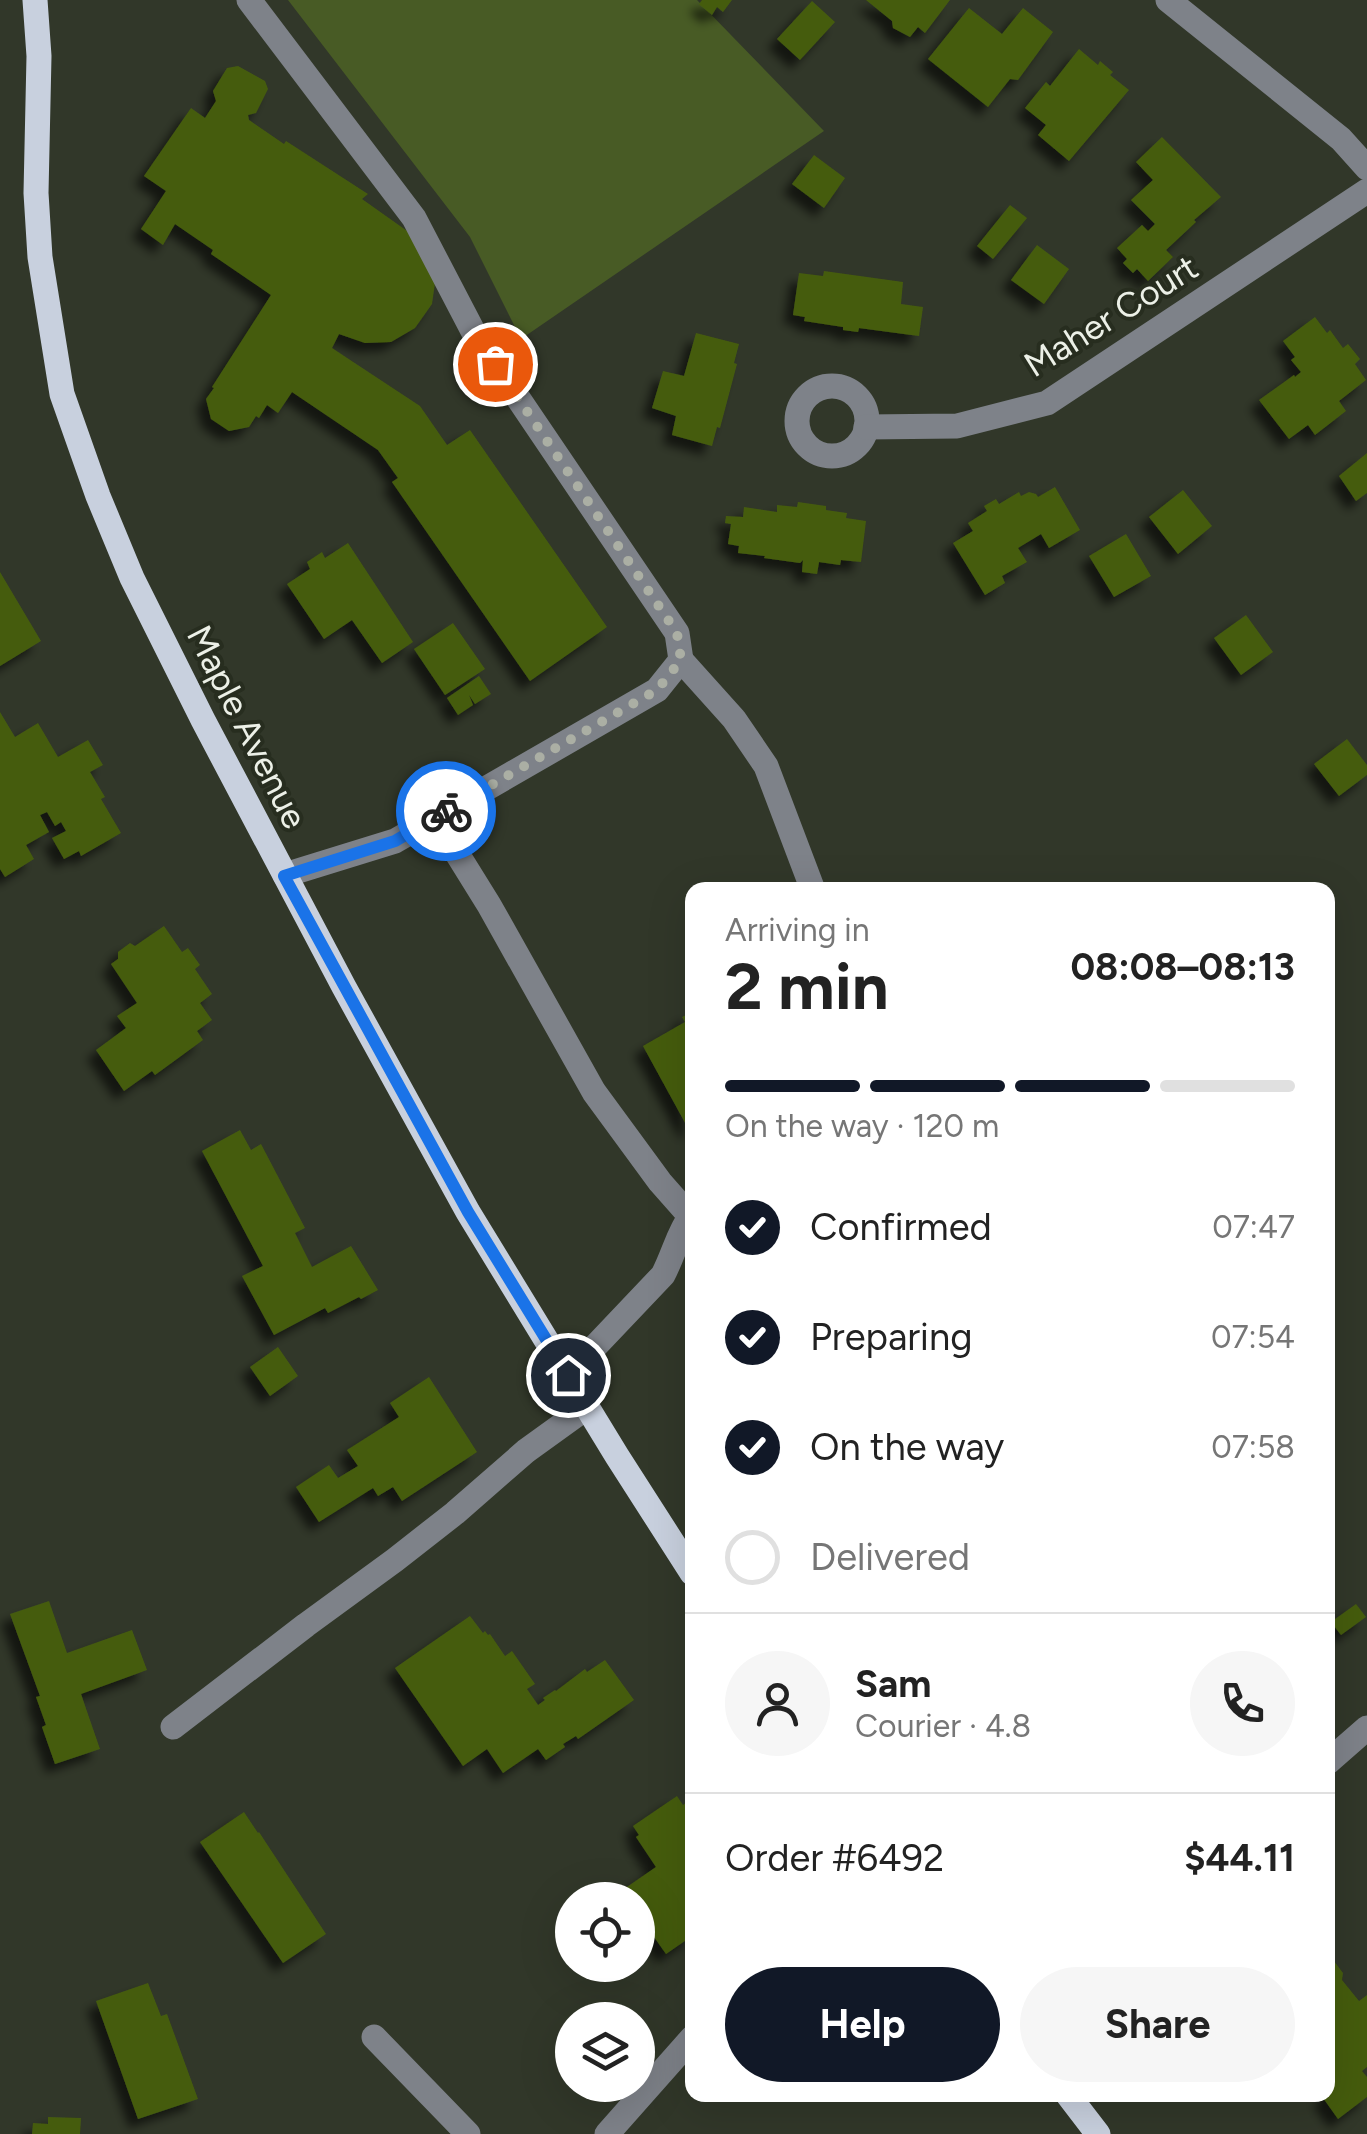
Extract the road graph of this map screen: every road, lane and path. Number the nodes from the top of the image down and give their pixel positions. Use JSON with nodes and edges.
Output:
{"nodes":[{"id":1,"x":35,"y":0,"type":"edge"},
{"id":2,"x":249,"y":0,"type":"edge"},
{"id":3,"x":1168,"y":0,"type":"edge"},
{"id":4,"x":1367,"y":168,"type":"edge"},
{"id":5,"x":1367,"y":191,"type":"edge"},
{"id":6,"x":866,"y":428,"type":"dead end"},
{"id":7,"x":681,"y":660,"type":"junction"},
{"id":8,"x":435,"y":818,"type":"junction"},
{"id":9,"x":284,"y":876,"type":"junction"},
{"id":10,"x":810,"y":882,"type":"edge"},
{"id":11,"x":685,"y":1208,"type":"edge"},
{"id":12,"x":685,"y":1224,"type":"edge"},
{"id":13,"x":568,"y":1375,"type":"junction"},
{"id":14,"x":587,"y":1407,"type":"junction"},
{"id":15,"x":685,"y":1562,"type":"edge"},
{"id":16,"x":174,"y":1727,"type":"dead end"},
{"id":17,"x":1367,"y":1728,"type":"edge"},
{"id":18,"x":1335,"y":1756,"type":"edge"},
{"id":19,"x":374,"y":2037,"type":"dead end"},
{"id":20,"x":685,"y":2046,"type":"edge"},
{"id":21,"x":1073,"y":2102,"type":"edge"},
{"id":22,"x":468,"y":2134,"type":"edge"},
{"id":23,"x":607,"y":2134,"type":"edge"},
{"id":24,"x":1098,"y":2134,"type":"edge"}],
"edges":[{"from":1,"to":9,"type":"main road","name":"Maple Avenue"},
{"from":2,"to":7,"type":"street"},
{"from":3,"to":4,"type":"street"},
{"from":5,"to":6,"type":"street","name":"Maher Court"},
{"from":7,"to":8,"type":"street"},
{"from":7,"to":10,"type":"street"},
{"from":8,"to":9,"type":"street"},
{"from":8,"to":11,"type":"street"},
{"from":9,"to":13,"type":"main road","name":"Maple Avenue"},
{"from":12,"to":13,"type":"street"},
{"from":13,"to":14,"type":"main road","name":"Maple Avenue"},
{"from":14,"to":15,"type":"main road","name":"Maple Avenue"},
{"from":14,"to":16,"type":"street"},
{"from":17,"to":18,"type":"street"},
{"from":19,"to":22,"type":"street"},
{"from":20,"to":23,"type":"street"},
{"from":21,"to":24,"type":"main road"}]}
